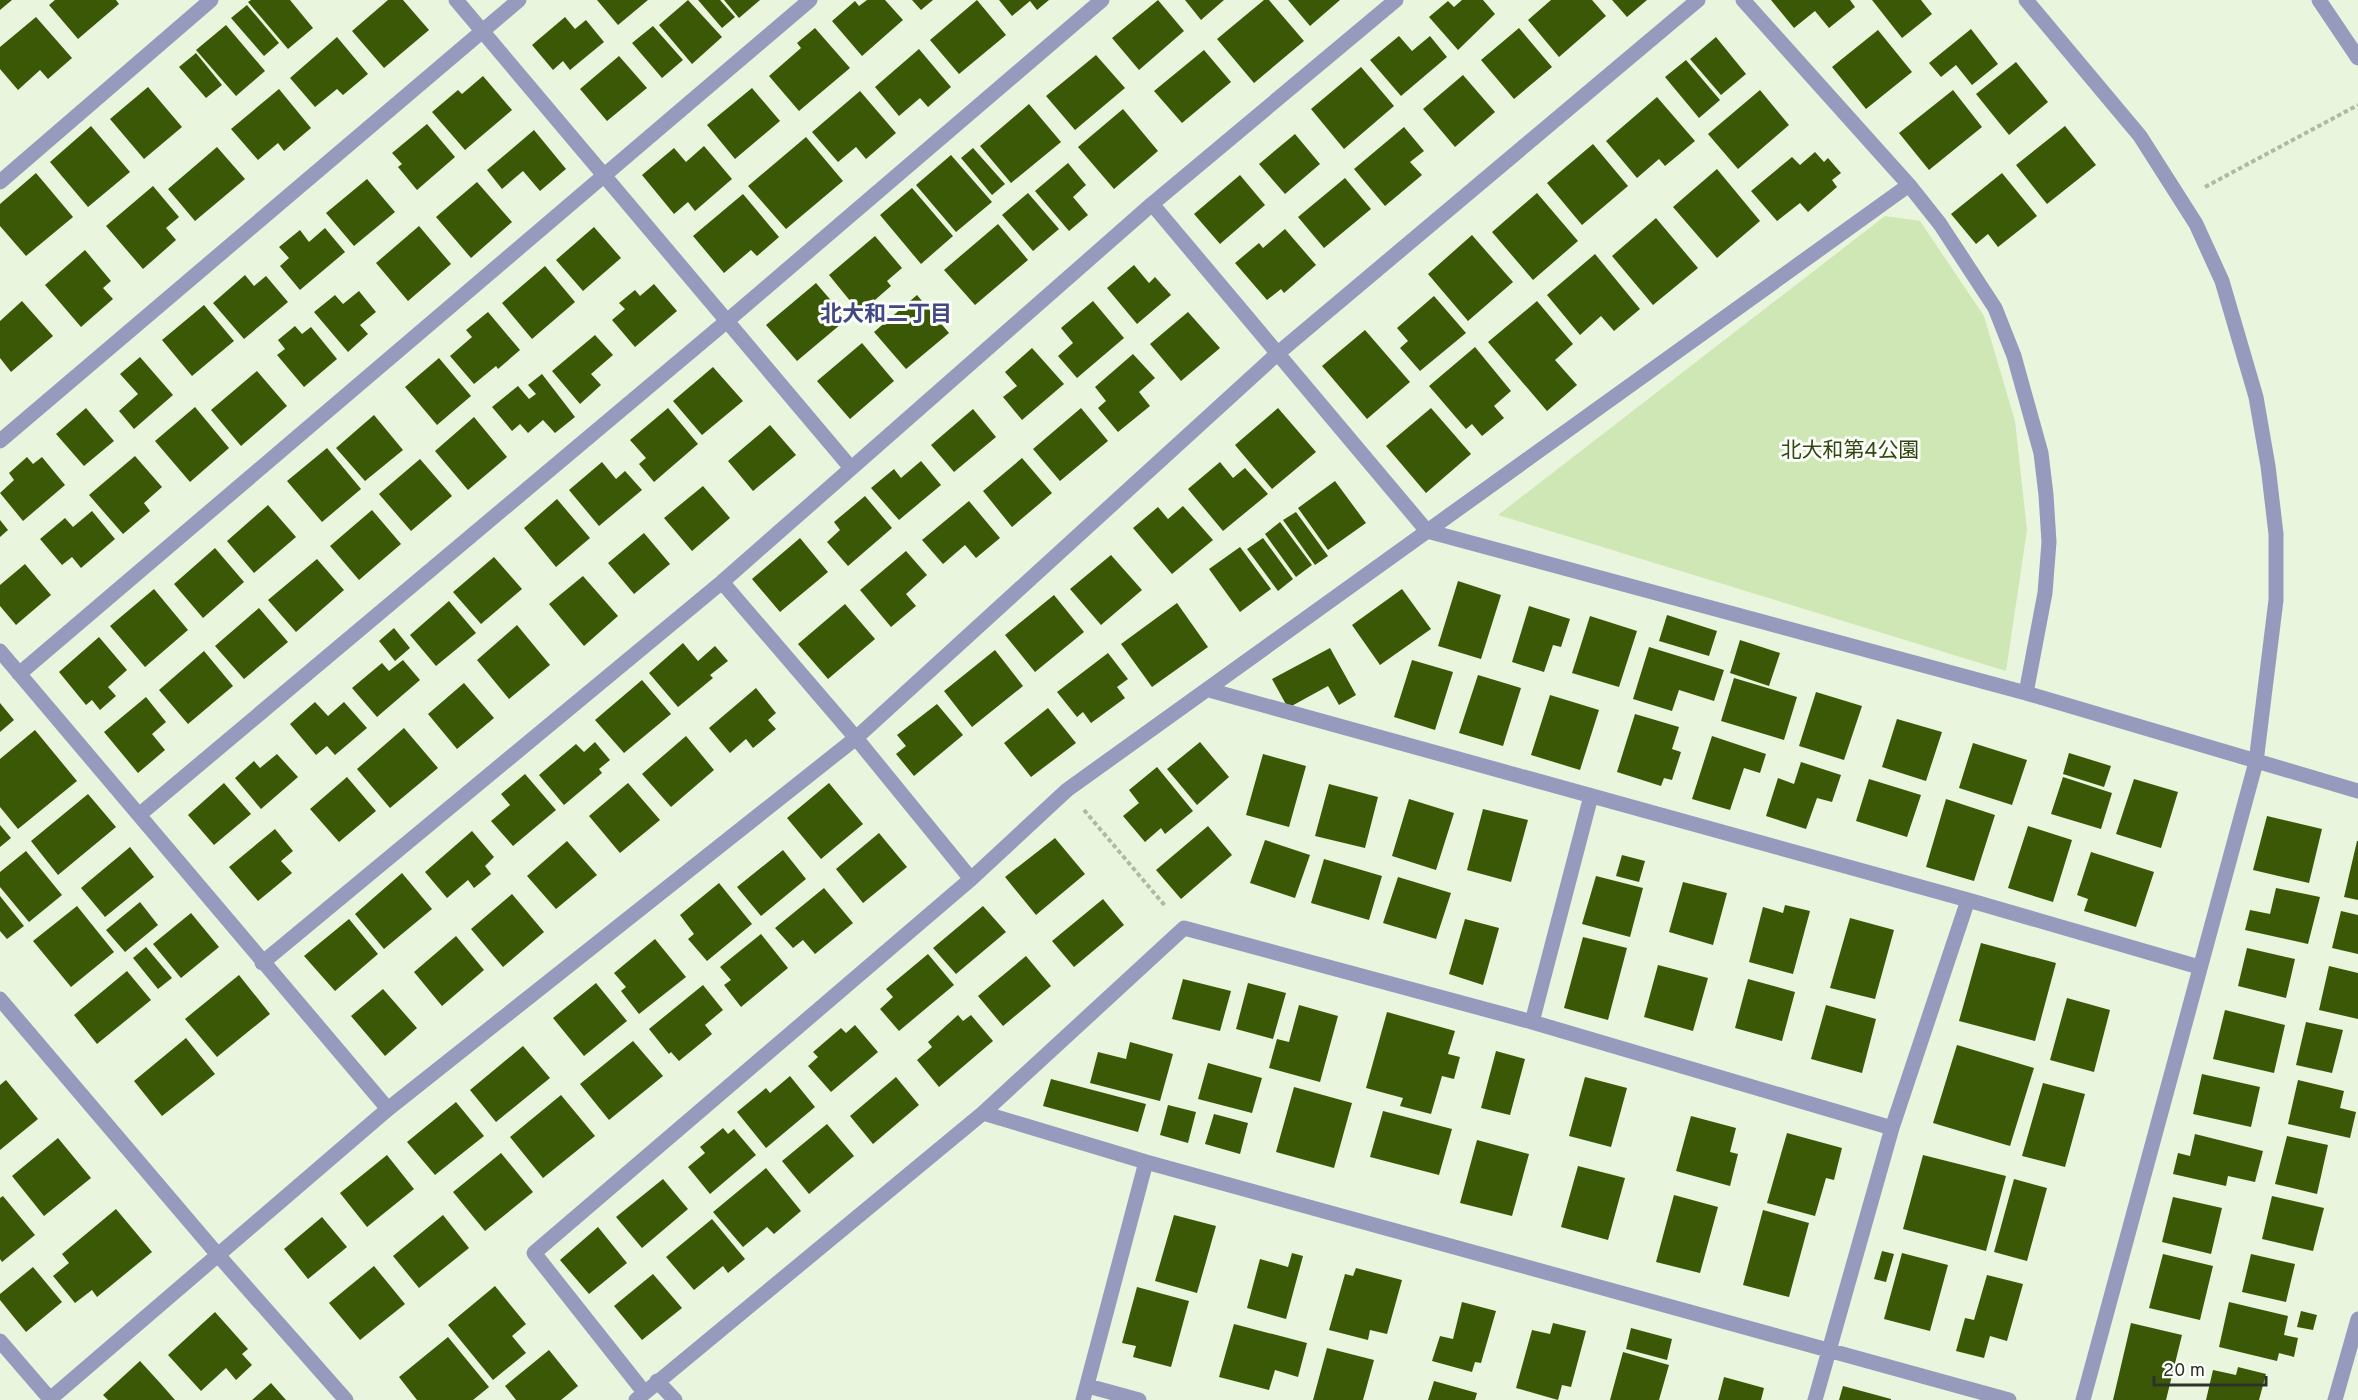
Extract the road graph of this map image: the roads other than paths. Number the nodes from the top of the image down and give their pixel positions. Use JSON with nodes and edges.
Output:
{"nodes":[{"id":1,"x":210,"y":0,"type":"edge"},
{"id":2,"x":456,"y":0,"type":"edge"},
{"id":3,"x":519,"y":0,"type":"edge"},
{"id":4,"x":810,"y":0,"type":"edge"},
{"id":5,"x":1102,"y":0,"type":"edge"},
{"id":6,"x":1396,"y":0,"type":"edge"},
{"id":7,"x":1698,"y":0,"type":"edge"},
{"id":8,"x":1743,"y":0,"type":"edge"},
{"id":9,"x":2026,"y":0,"type":"edge"},
{"id":10,"x":2319,"y":0,"type":"edge"},
{"id":11,"x":482,"y":31,"type":"junction"},
{"id":12,"x":2358,"y":58,"type":"edge"},
{"id":13,"x":604,"y":174,"type":"junction"},
{"id":14,"x":0,"y":182,"type":"edge"},
{"id":15,"x":1909,"y":185,"type":"junction"},
{"id":16,"x":1152,"y":204,"type":"junction"},
{"id":17,"x":727,"y":321,"type":"junction"},
{"id":18,"x":1277,"y":354,"type":"junction"},
{"id":19,"x":0,"y":441,"type":"edge"},
{"id":20,"x":851,"y":468,"type":"junction"},
{"id":21,"x":1427,"y":531,"type":"junction"},
{"id":22,"x":722,"y":582,"type":"junction"},
{"id":23,"x":0,"y":651,"type":"edge"},
{"id":24,"x":20,"y":674,"type":"junction"},
{"id":25,"x":1209,"y":690,"type":"junction"},
{"id":26,"x":2026,"y":693,"type":"junction"},
{"id":27,"x":856,"y":738,"type":"junction"},
{"id":28,"x":2256,"y":762,"type":"junction"},
{"id":29,"x":2358,"y":791,"type":"edge"},
{"id":30,"x":1591,"y":796,"type":"junction"},
{"id":31,"x":139,"y":815,"type":"junction"},
{"id":32,"x":971,"y":879,"type":"junction"},
{"id":33,"x":1968,"y":900,"type":"junction"},
{"id":34,"x":262,"y":963,"type":"junction"},
{"id":35,"x":2199,"y":967,"type":"junction"},
{"id":36,"x":0,"y":999,"type":"edge"},
{"id":37,"x":1532,"y":1022,"type":"junction"},
{"id":38,"x":388,"y":1109,"type":"junction"},
{"id":39,"x":983,"y":1113,"type":"junction"},
{"id":40,"x":1892,"y":1128,"type":"junction"},
{"id":41,"x":1146,"y":1162,"type":"junction"},
{"id":42,"x":218,"y":1256,"type":"junction"},
{"id":43,"x":2358,"y":1320,"type":"edge"},
{"id":44,"x":0,"y":1341,"type":"edge"},
{"id":45,"x":1829,"y":1350,"type":"junction"},
{"id":46,"x":657,"y":1381,"type":"junction"},
{"id":47,"x":1086,"y":1393,"type":"edge"},
{"id":48,"x":640,"y":1396,"type":"edge"},
{"id":49,"x":49,"y":1399,"type":"edge"},
{"id":50,"x":346,"y":1400,"type":"edge"},
{"id":51,"x":675,"y":1400,"type":"edge"},
{"id":52,"x":1139,"y":1400,"type":"edge"},
{"id":53,"x":1815,"y":1400,"type":"edge"},
{"id":54,"x":2009,"y":1400,"type":"edge"},
{"id":55,"x":2083,"y":1400,"type":"edge"},
{"id":56,"x":2335,"y":1400,"type":"edge"}],
"edges":[{"from":1,"to":14,"type":"street"},
{"from":2,"to":11,"type":"street"},
{"from":3,"to":11,"type":"street"},
{"from":4,"to":13,"type":"street"},
{"from":5,"to":17,"type":"street"},
{"from":6,"to":16,"type":"street"},
{"from":7,"to":18,"type":"street"},
{"from":8,"to":15,"type":"street"},
{"from":9,"to":28,"type":"street"},
{"from":10,"to":12,"type":"street"},
{"from":11,"to":13,"type":"street"},
{"from":11,"to":19,"type":"street"},
{"from":13,"to":17,"type":"street"},
{"from":13,"to":24,"type":"street"},
{"from":15,"to":21,"type":"street"},
{"from":15,"to":26,"type":"street"},
{"from":16,"to":18,"type":"street"},
{"from":16,"to":20,"type":"street"},
{"from":17,"to":20,"type":"street"},
{"from":17,"to":31,"type":"street"},
{"from":18,"to":21,"type":"street"},
{"from":18,"to":27,"type":"street"},
{"from":20,"to":22,"type":"street"},
{"from":21,"to":25,"type":"street"},
{"from":21,"to":26,"type":"street"},
{"from":22,"to":27,"type":"street"},
{"from":22,"to":34,"type":"street"},
{"from":23,"to":24,"type":"street"},
{"from":24,"to":31,"type":"street"},
{"from":25,"to":30,"type":"street"},
{"from":25,"to":32,"type":"street"},
{"from":26,"to":28,"type":"street"},
{"from":27,"to":32,"type":"street"},
{"from":27,"to":38,"type":"street"},
{"from":28,"to":29,"type":"street"},
{"from":28,"to":35,"type":"street"},
{"from":30,"to":33,"type":"street"},
{"from":30,"to":37,"type":"street"},
{"from":31,"to":34,"type":"street"},
{"from":32,"to":48,"type":"street"},
{"from":33,"to":35,"type":"street"},
{"from":33,"to":40,"type":"street"},
{"from":34,"to":38,"type":"street"},
{"from":35,"to":55,"type":"street"},
{"from":36,"to":42,"type":"street"},
{"from":37,"to":39,"type":"street"},
{"from":37,"to":40,"type":"street"},
{"from":38,"to":42,"type":"street"},
{"from":39,"to":41,"type":"street"},
{"from":39,"to":46,"type":"street"},
{"from":40,"to":45,"type":"street"},
{"from":41,"to":45,"type":"street"},
{"from":41,"to":47,"type":"street"},
{"from":42,"to":49,"type":"street"},
{"from":42,"to":50,"type":"street"},
{"from":43,"to":56,"type":"street"},
{"from":44,"to":49,"type":"street"},
{"from":45,"to":53,"type":"street"},
{"from":45,"to":54,"type":"street"},
{"from":46,"to":48,"type":"street"},
{"from":46,"to":51,"type":"street"},
{"from":47,"to":52,"type":"street"}]}
